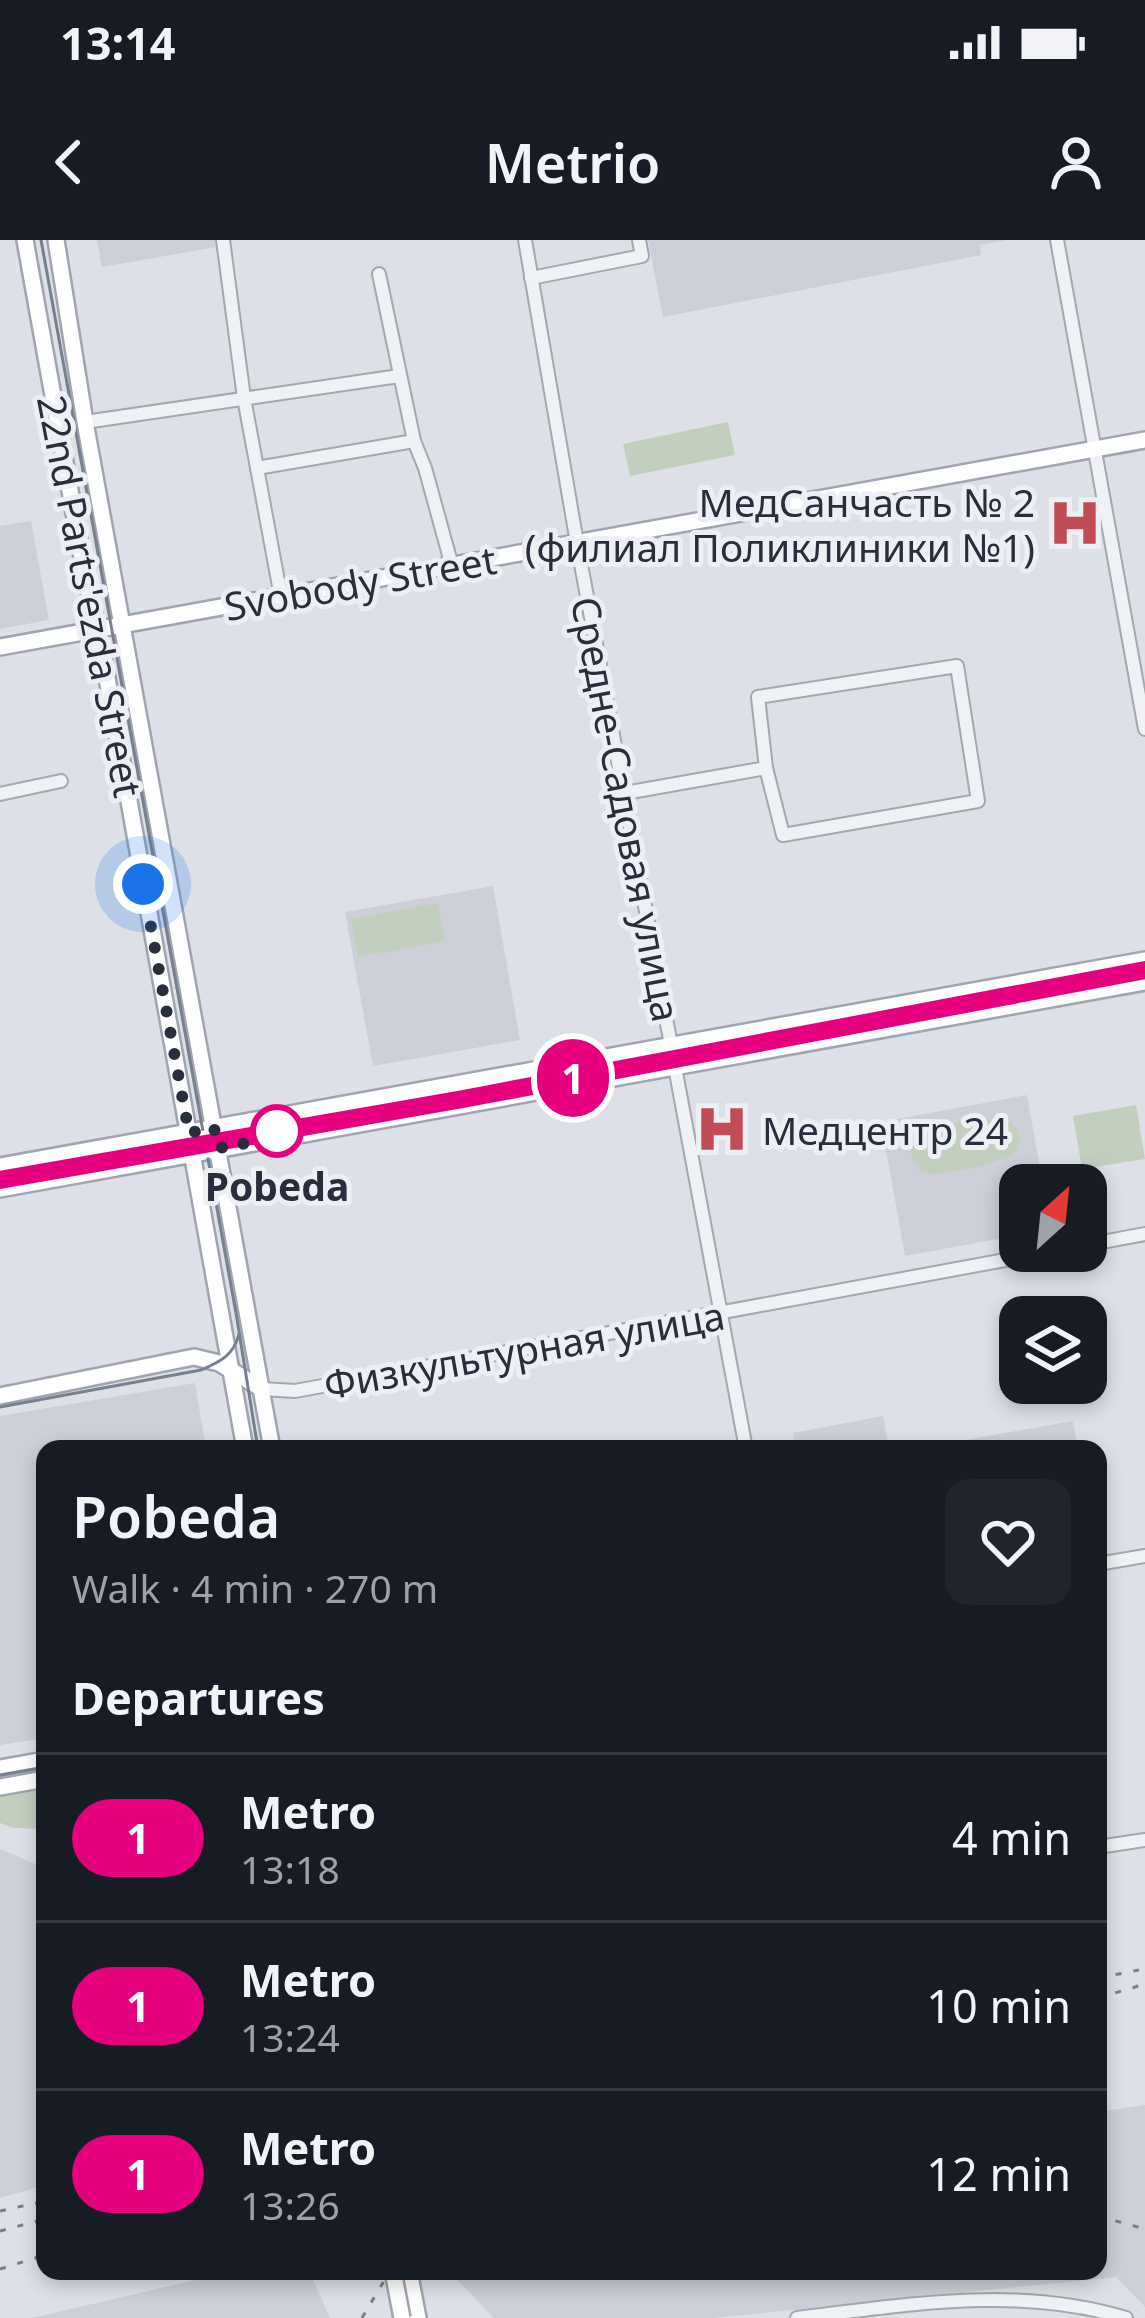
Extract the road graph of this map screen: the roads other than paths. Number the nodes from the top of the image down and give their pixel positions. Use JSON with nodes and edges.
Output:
{"nodes":[{"id":1,"x":25,"y":240,"type":"edge"},
{"id":2,"x":56,"y":240,"type":"edge"},
{"id":3,"x":223,"y":240,"type":"edge"},
{"id":4,"x":525,"y":240,"type":"edge"},
{"id":5,"x":639,"y":240,"type":"edge"},
{"id":6,"x":1057,"y":240,"type":"edge"},
{"id":7,"x":379,"y":274,"type":"dead end"},
{"id":8,"x":531,"y":278,"type":"junction"},
{"id":9,"x":399,"y":376,"type":"junction"},
{"id":10,"x":244,"y":398,"type":"junction"},
{"id":11,"x":85,"y":422,"type":"junction"},
{"id":12,"x":1145,"y":440,"type":"edge"},
{"id":13,"x":414,"y":441,"type":"junction"},
{"id":14,"x":1093,"y":449,"type":"junction"},
{"id":15,"x":257,"y":468,"type":"junction"},
{"id":16,"x":578,"y":543,"type":"junction"},
{"id":17,"x":452,"y":566,"type":"junction"},
{"id":18,"x":281,"y":597,"type":"junction"},
{"id":19,"x":124,"y":625,"type":"junction"},
{"id":20,"x":98,"y":630,"type":"junction"},
{"id":21,"x":0,"y":646,"type":"edge"},
{"id":22,"x":1145,"y":729,"type":"edge"},
{"id":23,"x":766,"y":768,"type":"junction"},
{"id":24,"x":61,"y":781,"type":"dead end"},
{"id":25,"x":625,"y":793,"type":"junction"},
{"id":26,"x":0,"y":794,"type":"edge"},
{"id":27,"x":1145,"y":960,"type":"edge"},
{"id":28,"x":1145,"y":982,"type":"edge"},
{"id":29,"x":671,"y":1045,"type":"junction"},
{"id":30,"x":675,"y":1067,"type":"junction"},
{"id":31,"x":270,"y":1117,"type":"junction"},
{"id":32,"x":214,"y":1128,"type":"junction"},
{"id":33,"x":189,"y":1133,"type":"junction"},
{"id":34,"x":275,"y":1138,"type":"junction"},
{"id":35,"x":126,"y":1144,"type":"junction"},
{"id":36,"x":219,"y":1148,"type":"junction"},
{"id":37,"x":192,"y":1153,"type":"junction"},
{"id":38,"x":132,"y":1164,"type":"junction"},
{"id":39,"x":0,"y":1166,"type":"edge"},
{"id":40,"x":0,"y":1189,"type":"edge"},
{"id":41,"x":1145,"y":1234,"type":"edge"},
{"id":42,"x":1107,"y":1241,"type":"edge"},
{"id":43,"x":999,"y":1261,"type":"edge"},
{"id":44,"x":723,"y":1314,"type":"junction"},
{"id":45,"x":230,"y":1370,"type":"junction"},
{"id":46,"x":262,"y":1389,"type":"junction"},
{"id":47,"x":0,"y":1396,"type":"edge"},
{"id":48,"x":243,"y":1440,"type":"edge"},
{"id":49,"x":270,"y":1440,"type":"edge"},
{"id":50,"x":744,"y":1440,"type":"edge"},
{"id":51,"x":1145,"y":1556,"type":"edge"},
{"id":52,"x":1107,"y":1562,"type":"edge"},
{"id":53,"x":36,"y":1762,"type":"edge"},
{"id":54,"x":0,"y":1768,"type":"edge"},
{"id":55,"x":36,"y":1781,"type":"edge"},
{"id":56,"x":0,"y":1787,"type":"edge"},
{"id":57,"x":1145,"y":1840,"type":"edge"},
{"id":58,"x":1107,"y":1846,"type":"edge"},
{"id":59,"x":395,"y":2280,"type":"edge"},
{"id":60,"x":411,"y":2280,"type":"edge"},
{"id":61,"x":402,"y":2318,"type":"edge"},
{"id":62,"x":418,"y":2318,"type":"edge"},
{"id":63,"x":796,"y":2318,"type":"edge"},
{"id":64,"x":1126,"y":2318,"type":"edge"}],
"edges":[{"from":1,"to":20,"type":"main road","name":"22nd Parts'ezda Street"},
{"from":2,"to":11,"type":"main road","name":"22nd Parts'ezda Street"},
{"from":3,"to":10,"type":"street"},
{"from":4,"to":8,"type":"street","name":"Средне-Садовая улица"},
{"from":5,"to":8,"type":"street"},
{"from":6,"to":14,"type":"street"},
{"from":7,"to":9,"type":"street"},
{"from":8,"to":16,"type":"street","name":"Средне-Садовая улица"},
{"from":9,"to":10,"type":"street"},
{"from":9,"to":13,"type":"street"},
{"from":10,"to":11,"type":"street"},
{"from":10,"to":15,"type":"street"},
{"from":11,"to":19,"type":"main road","name":"22nd Parts'ezda Street"},
{"from":12,"to":14,"type":"main road","name":"Svobody Street"},
{"from":13,"to":15,"type":"street"},
{"from":13,"to":17,"type":"street"},
{"from":14,"to":16,"type":"main road","name":"Svobody Street"},
{"from":14,"to":22,"type":"street"},
{"from":15,"to":18,"type":"street"},
{"from":16,"to":17,"type":"main road","name":"Svobody Street"},
{"from":16,"to":25,"type":"street","name":"Средне-Садовая улица"},
{"from":17,"to":18,"type":"main road","name":"Svobody Street"},
{"from":18,"to":19,"type":"main road","name":"Svobody Street"},
{"from":19,"to":20,"type":"main road","name":"Svobody Street"},
{"from":19,"to":32,"type":"main road","name":"22nd Parts'ezda Street"},
{"from":20,"to":21,"type":"main road","name":"Svobody Street"},
{"from":20,"to":33,"type":"main road","name":"22nd Parts'ezda Street"},
{"from":23,"to":23,"type":"street"},
{"from":23,"to":25,"type":"street"},
{"from":24,"to":26,"type":"street"},
{"from":25,"to":29,"type":"street","name":"Средне-Садовая улица"},
{"from":27,"to":29,"type":"main road"},
{"from":28,"to":30,"type":"main road"},
{"from":29,"to":30,"type":"main road","name":"Средне-Садовая улица"},
{"from":29,"to":31,"type":"main road"},
{"from":30,"to":34,"type":"main road"},
{"from":30,"to":44,"type":"street","name":"Средне-Садовая улица"},
{"from":31,"to":32,"type":"main road"},
{"from":31,"to":34,"type":"main road"},
{"from":32,"to":33,"type":"main road"},
{"from":32,"to":36,"type":"main road","name":"22nd Parts'ezda Street"},
{"from":33,"to":35,"type":"main road"},
{"from":33,"to":37,"type":"main road","name":"22nd Parts'ezda Street"},
{"from":34,"to":36,"type":"main road"},
{"from":35,"to":38,"type":"main road"},
{"from":35,"to":39,"type":"main road"},
{"from":36,"to":37,"type":"main road"},
{"from":36,"to":46,"type":"main road","name":"22nd Parts'ezda Street"},
{"from":37,"to":38,"type":"main road"},
{"from":37,"to":45,"type":"main road","name":"22nd Parts'ezda Street"},
{"from":38,"to":40,"type":"main road"},
{"from":41,"to":42,"type":"street"},
{"from":43,"to":44,"type":"street","name":"Физкультурная улица"},
{"from":44,"to":46,"type":"street","name":"Физкультурная улица"},
{"from":44,"to":50,"type":"street","name":"Средне-Садовая улица"},
{"from":45,"to":46,"type":"main road"},
{"from":45,"to":47,"type":"main road"},
{"from":45,"to":48,"type":"main road","name":"22nd Parts'ezda Street"},
{"from":46,"to":49,"type":"main road","name":"22nd Parts'ezda Street"},
{"from":51,"to":52,"type":"street"},
{"from":53,"to":54,"type":"main road"},
{"from":55,"to":56,"type":"main road"},
{"from":57,"to":58,"type":"street"},
{"from":59,"to":61,"type":"main road","bridge":true},
{"from":60,"to":62,"type":"main road"},
{"from":63,"to":64,"type":"street"}]}
